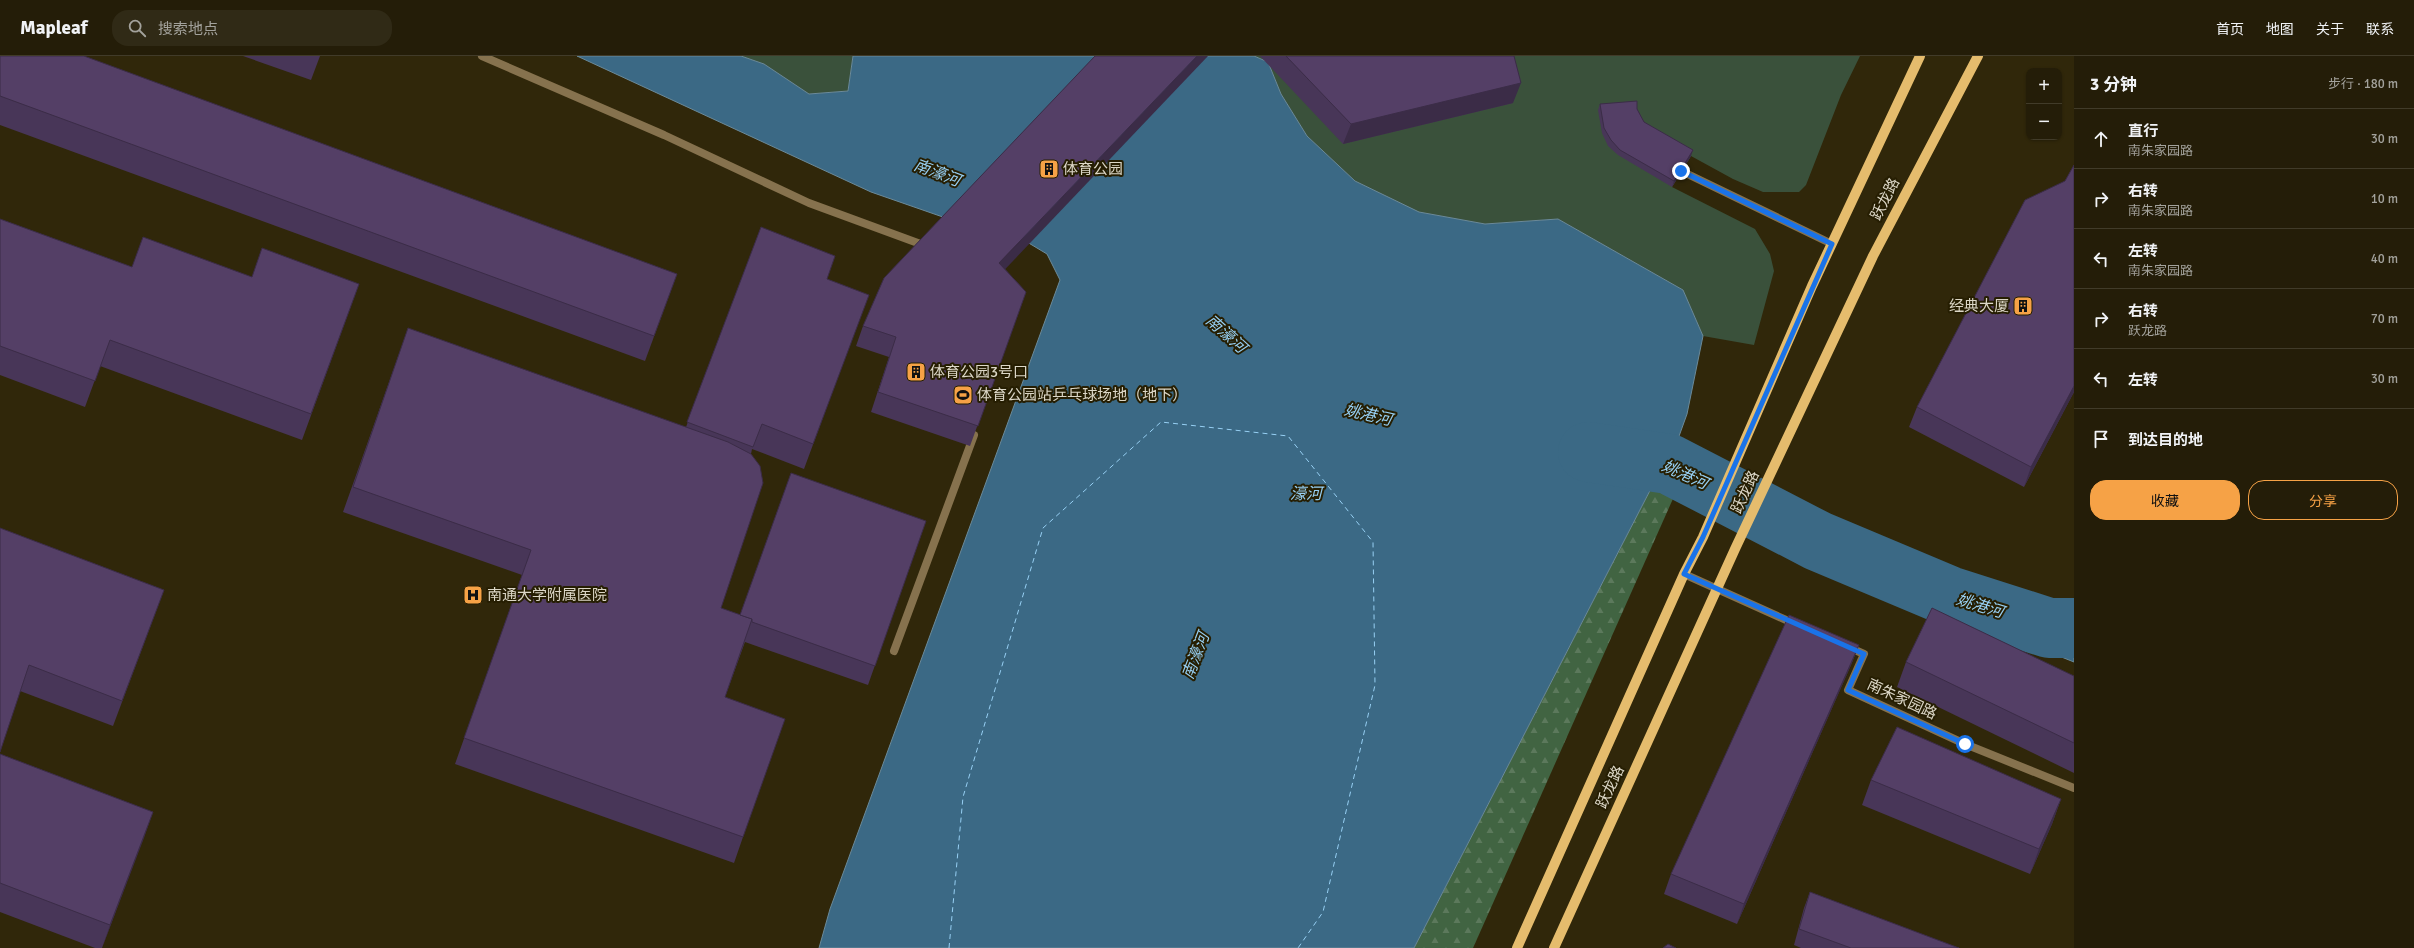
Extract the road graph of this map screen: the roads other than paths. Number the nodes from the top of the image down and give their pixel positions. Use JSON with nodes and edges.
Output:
{"nodes":[{"id":1,"x":482,"y":56,"type":"edge"},
{"id":2,"x":1920,"y":56,"type":"edge"},
{"id":3,"x":1978,"y":56,"type":"edge"},
{"id":4,"x":1663,"y":161,"type":"edge"},
{"id":5,"x":1832,"y":244,"type":"junction"},
{"id":6,"x":932,"y":248,"type":"edge"},
{"id":7,"x":976,"y":429,"type":"edge"},
{"id":8,"x":1684,"y":574,"type":"junction"},
{"id":9,"x":1718,"y":590,"type":"junction"},
{"id":10,"x":1801,"y":627,"type":"edge"},
{"id":11,"x":1836,"y":642,"type":"edge"},
{"id":12,"x":894,"y":651,"type":"dead end"},
{"id":13,"x":2074,"y":788,"type":"edge"},
{"id":14,"x":1517,"y":948,"type":"edge"},
{"id":15,"x":1554,"y":948,"type":"edge"}],
"edges":[{"from":1,"to":6,"type":"street"},
{"from":2,"to":5,"type":"main road","name":"跃龙路"},
{"from":3,"to":9,"type":"main road","name":"跃龙路"},
{"from":4,"to":5,"type":"street"},
{"from":5,"to":8,"type":"main road","name":"跃龙路"},
{"from":7,"to":12,"type":"street"},
{"from":8,"to":9,"type":"street"},
{"from":8,"to":14,"type":"main road","name":"跃龙路"},
{"from":9,"to":10,"type":"street"},
{"from":9,"to":15,"type":"main road","name":"跃龙路"},
{"from":11,"to":13,"type":"street","name":"南朱家园路"}]}
